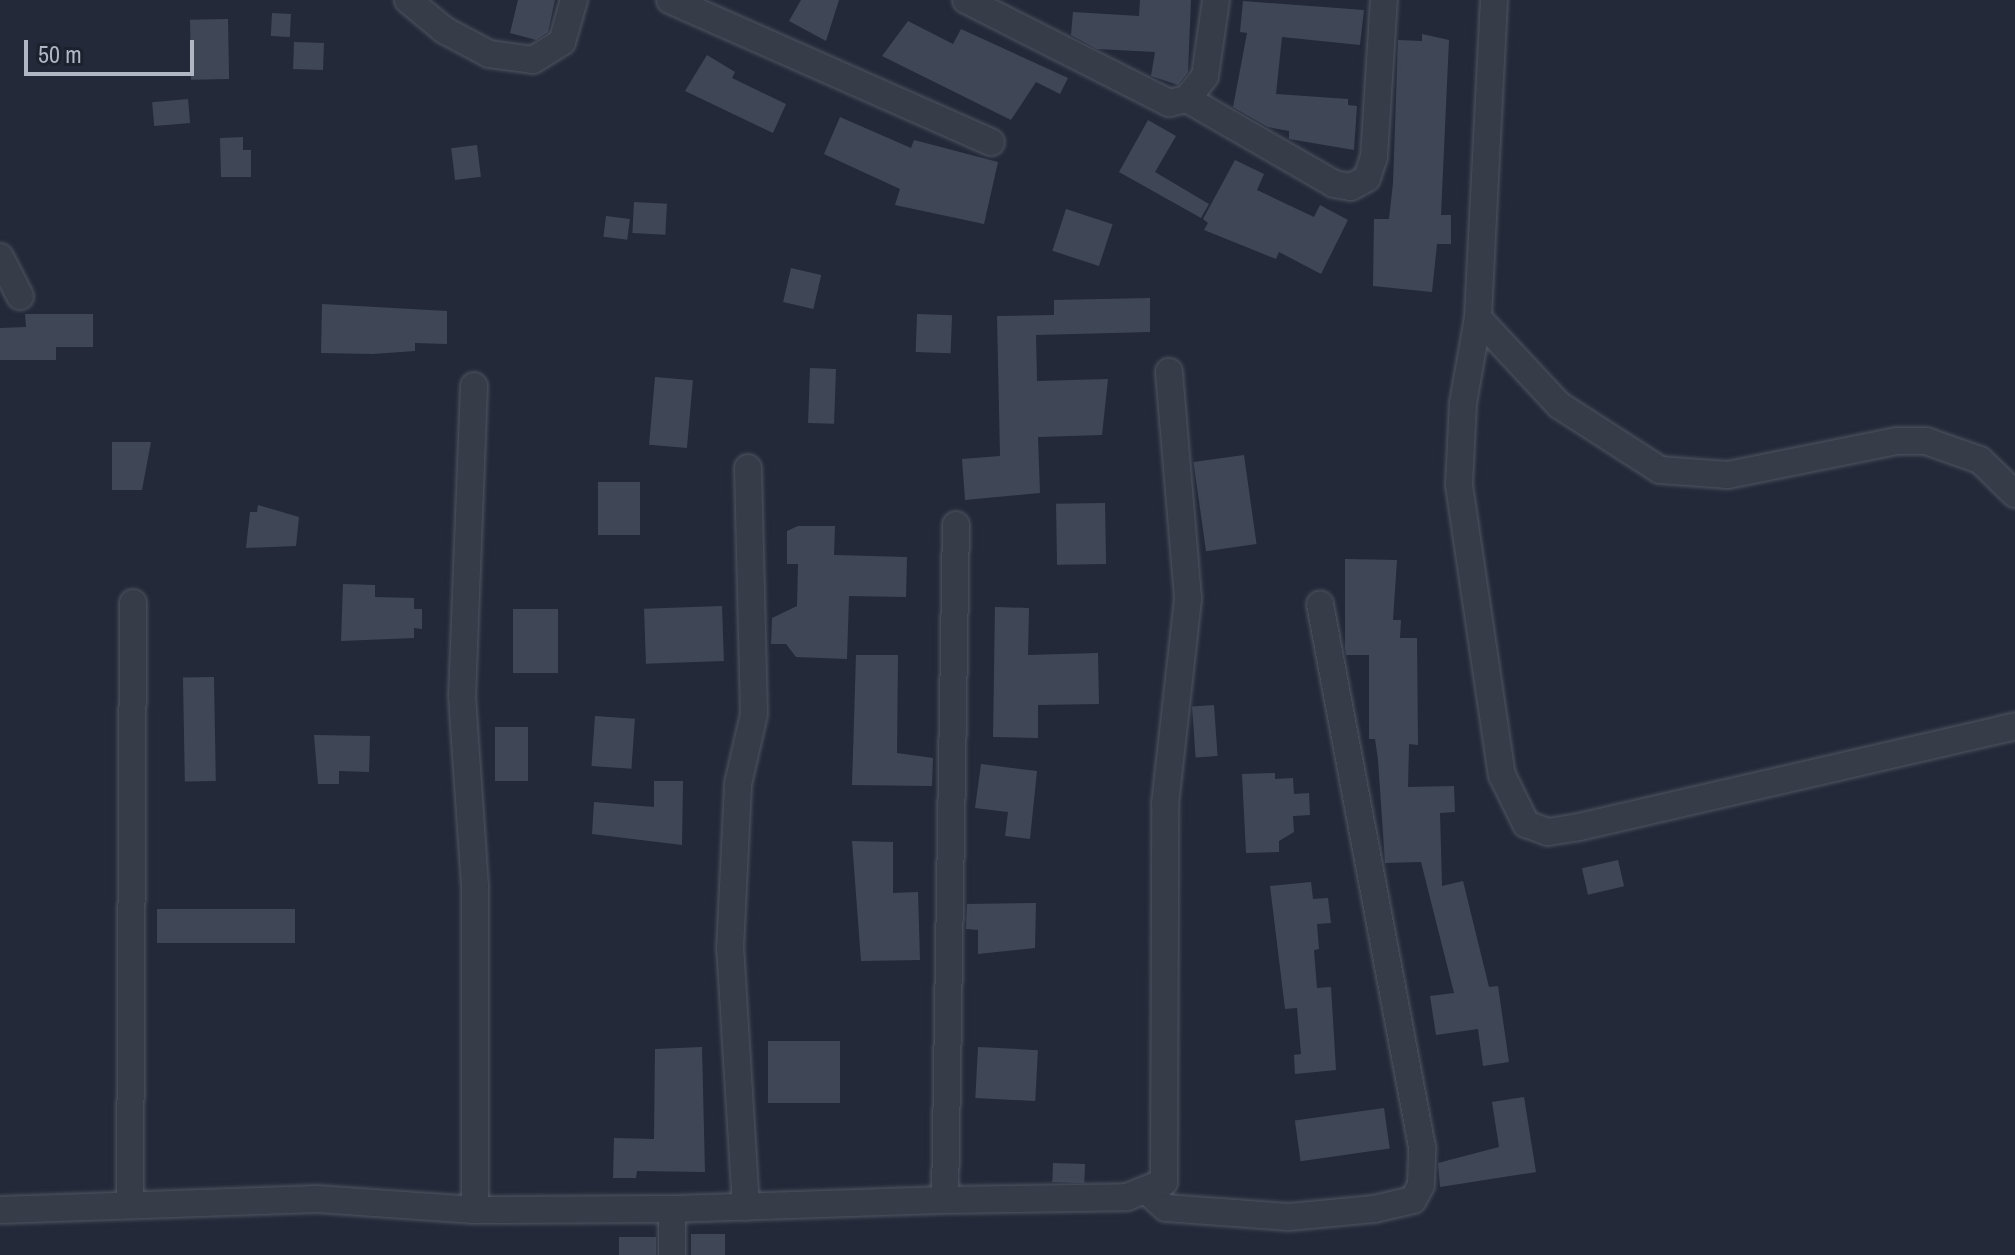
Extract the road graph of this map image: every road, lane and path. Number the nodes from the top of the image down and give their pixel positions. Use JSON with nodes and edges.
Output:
{"nodes":[{"id":1,"x":408,"y":0,"type":"edge"},
{"id":2,"x":574,"y":0,"type":"edge"},
{"id":3,"x":670,"y":0,"type":"edge"},
{"id":4,"x":966,"y":0,"type":"edge"},
{"id":5,"x":1216,"y":0,"type":"edge"},
{"id":6,"x":1384,"y":0,"type":"edge"},
{"id":7,"x":1494,"y":0,"type":"edge"},
{"id":8,"x":1187,"y":99,"type":"junction"},
{"id":9,"x":991,"y":142,"type":"dead end"},
{"id":10,"x":0,"y":257,"type":"edge"},
{"id":11,"x":20,"y":296,"type":"dead end"},
{"id":12,"x":1478,"y":318,"type":"junction"},
{"id":13,"x":1169,"y":372,"type":"dead end"},
{"id":14,"x":474,"y":386,"type":"dead end"},
{"id":15,"x":748,"y":468,"type":"dead end"},
{"id":16,"x":2015,"y":494,"type":"edge"},
{"id":17,"x":956,"y":525,"type":"dead end"},
{"id":18,"x":133,"y":603,"type":"dead end"},
{"id":19,"x":1320,"y":604,"type":"dead end"},
{"id":20,"x":2015,"y":726,"type":"edge"},
{"id":21,"x":1148,"y":1192,"type":"junction"},
{"id":22,"x":945,"y":1200,"type":"junction"},
{"id":23,"x":130,"y":1203,"type":"junction"},
{"id":24,"x":746,"y":1207,"type":"junction"},
{"id":25,"x":672,"y":1209,"type":"junction"},
{"id":26,"x":0,"y":1210,"type":"edge"},
{"id":27,"x":475,"y":1210,"type":"junction"},
{"id":28,"x":672,"y":1255,"type":"edge"}],
"edges":[{"from":1,"to":2,"type":"street"},
{"from":3,"to":9,"type":"street"},
{"from":4,"to":8,"type":"street"},
{"from":5,"to":8,"type":"street"},
{"from":6,"to":8,"type":"street"},
{"from":7,"to":12,"type":"street"},
{"from":10,"to":11,"type":"street"},
{"from":12,"to":16,"type":"street"},
{"from":12,"to":20,"type":"street"},
{"from":13,"to":21,"type":"street"},
{"from":14,"to":27,"type":"street"},
{"from":15,"to":24,"type":"street"},
{"from":17,"to":22,"type":"street"},
{"from":18,"to":23,"type":"street"},
{"from":19,"to":21,"type":"street"},
{"from":21,"to":22,"type":"street"},
{"from":22,"to":24,"type":"street"},
{"from":23,"to":26,"type":"street"},
{"from":23,"to":27,"type":"street"},
{"from":24,"to":25,"type":"street"},
{"from":25,"to":27,"type":"street"},
{"from":25,"to":28,"type":"street"}]}
